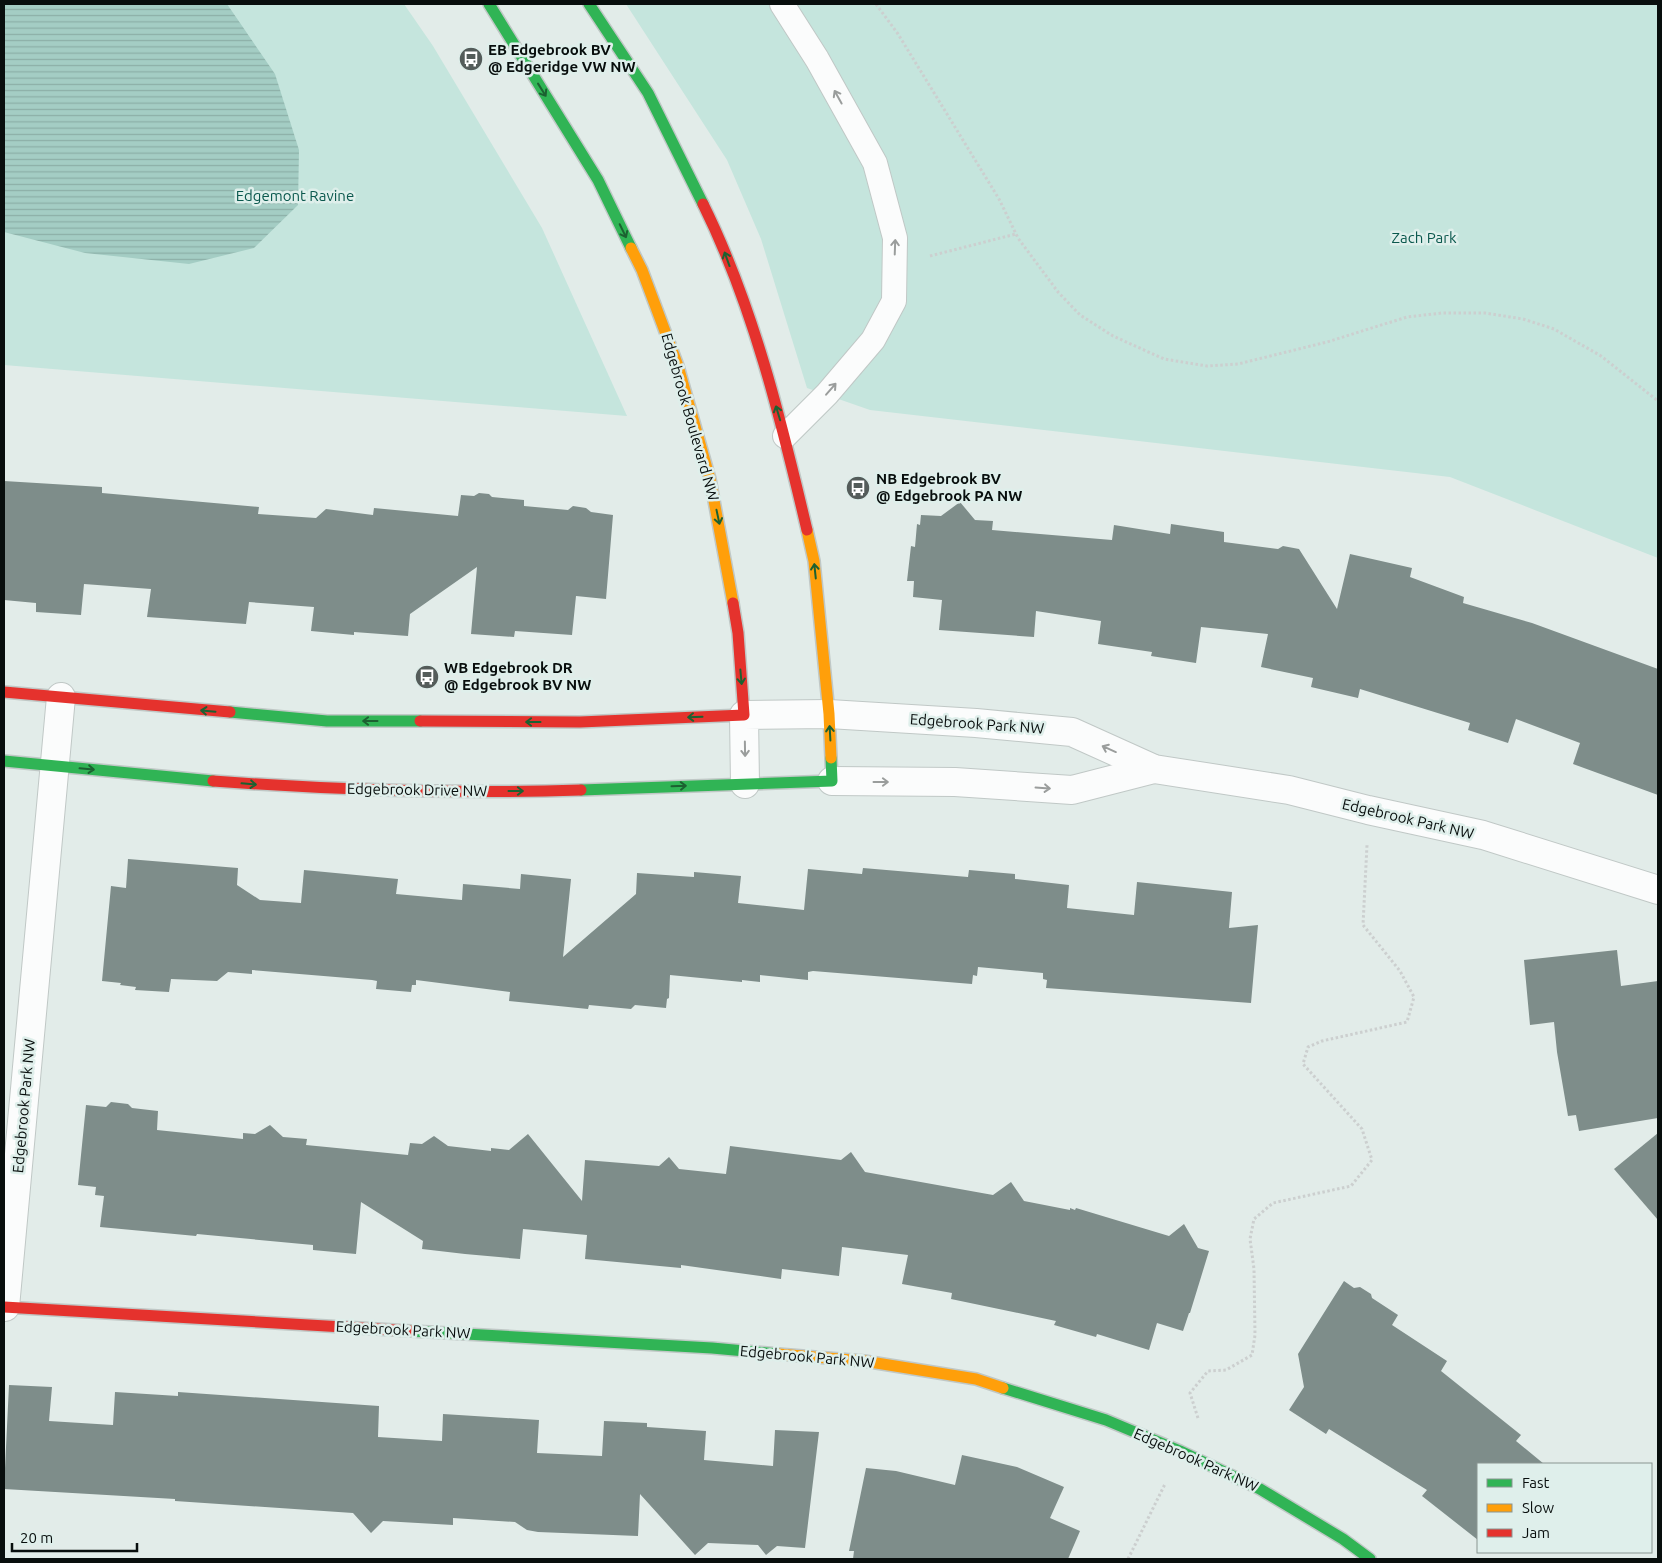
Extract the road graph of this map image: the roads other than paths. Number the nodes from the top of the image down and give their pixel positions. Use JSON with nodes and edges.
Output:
{"nodes":[{"id":1,"x":489,"y":4,"type":"edge"},
{"id":2,"x":589,"y":4,"type":"edge"},
{"id":3,"x":782,"y":4,"type":"edge"},
{"id":4,"x":785,"y":436,"type":"junction"},
{"id":5,"x":4,"y":692,"type":"edge"},
{"id":6,"x":61,"y":697,"type":"junction"},
{"id":7,"x":829,"y":714,"type":"junction"},
{"id":8,"x":744,"y":715,"type":"junction"},
{"id":9,"x":4,"y":761,"type":"edge"},
{"id":10,"x":55,"y":766,"type":"junction"},
{"id":11,"x":1154,"y":769,"type":"junction"},
{"id":12,"x":832,"y":781,"type":"junction"},
{"id":13,"x":745,"y":784,"type":"junction"},
{"id":14,"x":1658,"y":890,"type":"edge"},
{"id":15,"x":4,"y":1307,"type":"edge"},
{"id":16,"x":1370,"y":1559,"type":"edge"}],
"edges":[{"from":1,"to":8,"type":"street","name":"Edgebrook Boulevard NW","one_way":true},
{"from":4,"to":2,"type":"street","one_way":true},
{"from":4,"to":3,"type":"lane","one_way":true},
{"from":7,"to":4,"type":"street","one_way":true},
{"from":5,"to":6,"type":"street"},
{"from":8,"to":6,"type":"street","one_way":true},
{"from":6,"to":10,"type":"street","name":"Edgebrook Park NW"},
{"from":7,"to":8,"type":"street","name":"Edgebrook Park NW"},
{"from":11,"to":7,"type":"street","name":"Edgebrook Park NW","one_way":true},
{"from":12,"to":7,"type":"street","one_way":true},
{"from":8,"to":13,"type":"street","name":"Edgebrook Boulevard NW","one_way":true},
{"from":9,"to":10,"type":"street","name":"Edgebrook Drive NW"},
{"from":10,"to":13,"type":"street","name":"Edgebrook Drive NW","one_way":true},
{"from":10,"to":15,"type":"street","name":"Edgebrook Park NW"},
{"from":12,"to":11,"type":"street","name":"Edgebrook Park NW","one_way":true},
{"from":11,"to":14,"type":"street","name":"Edgebrook Park NW"},
{"from":12,"to":13,"type":"street","name":"Edgebrook Drive NW"},
{"from":15,"to":16,"type":"street","name":"Edgebrook Park NW"}]}
